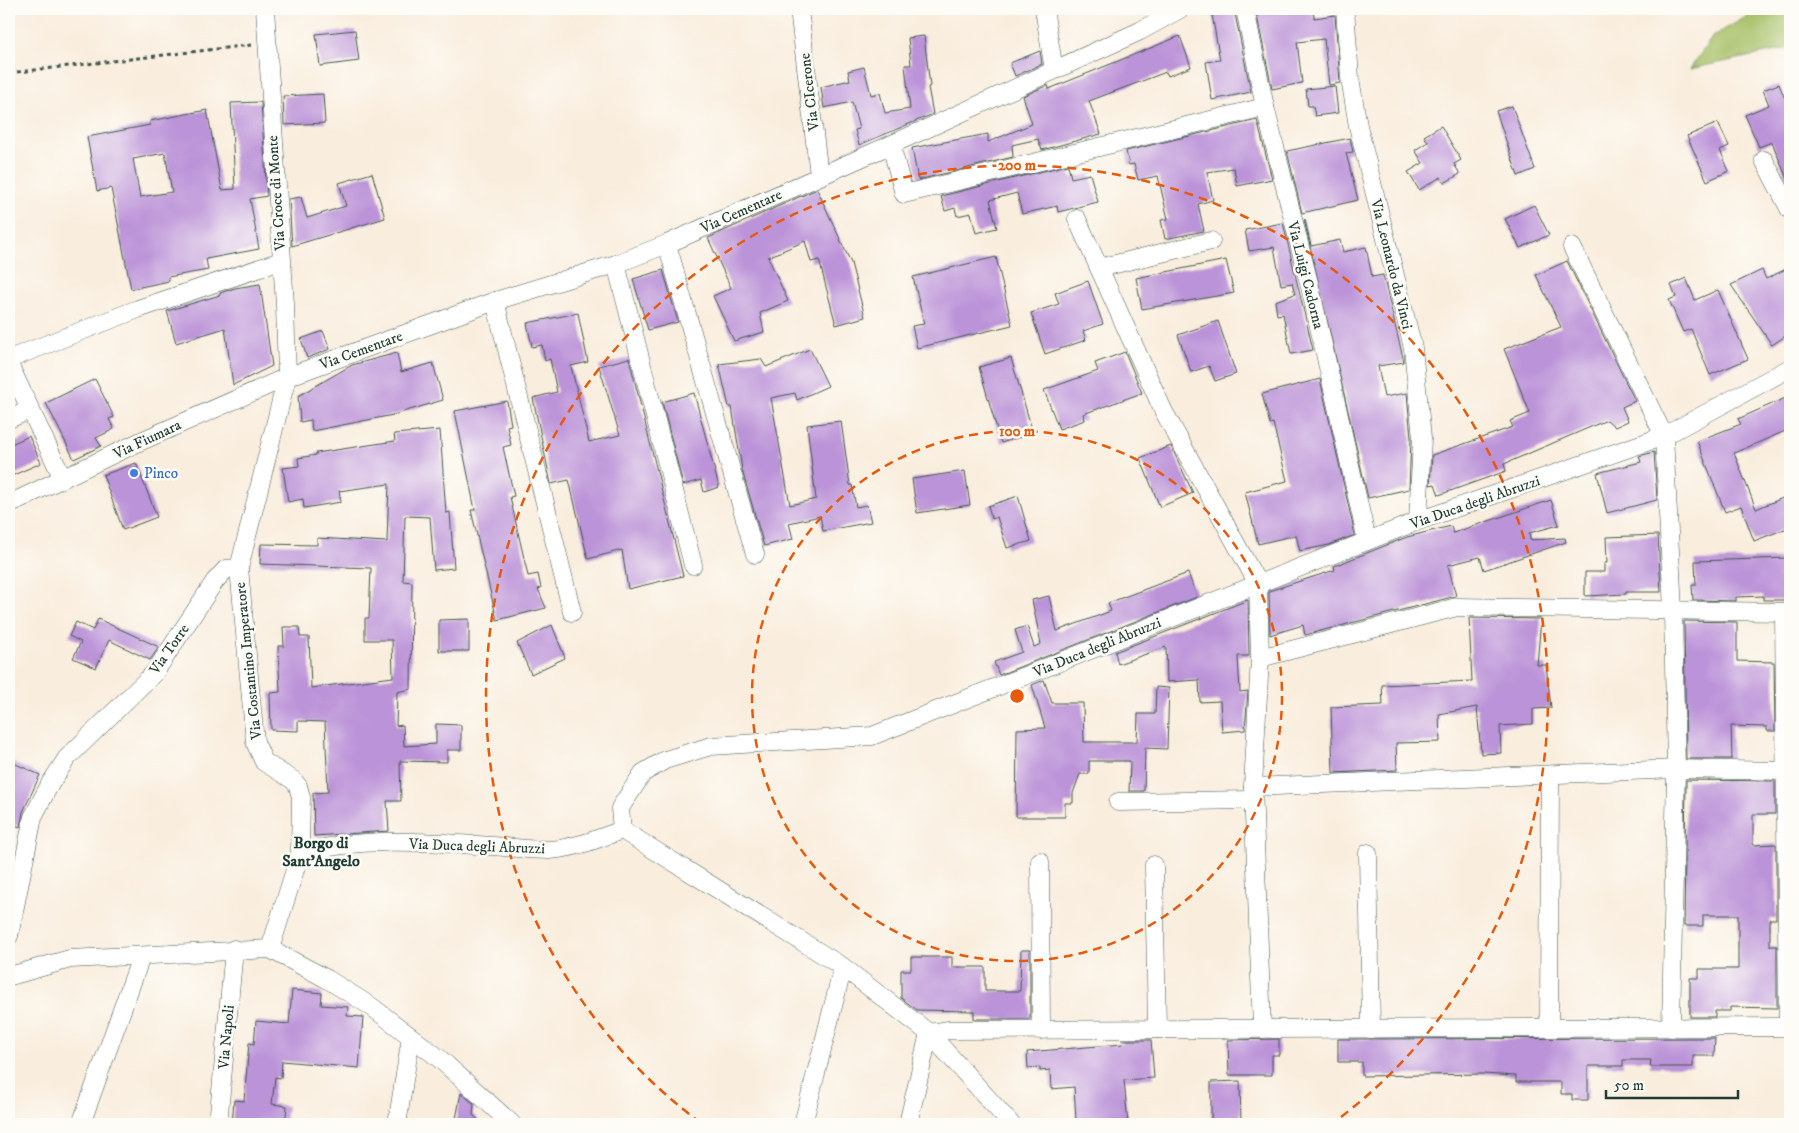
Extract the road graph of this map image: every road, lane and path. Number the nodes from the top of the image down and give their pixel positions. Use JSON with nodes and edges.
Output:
{"nodes":[{"id":1,"x":265,"y":9,"type":"edge"},
{"id":2,"x":799,"y":9,"type":"edge"},
{"id":3,"x":1044,"y":9,"type":"edge"},
{"id":4,"x":1180,"y":9,"type":"edge"},
{"id":5,"x":1245,"y":9,"type":"edge"},
{"id":6,"x":1345,"y":9,"type":"edge"},
{"id":7,"x":267,"y":43,"type":"junction"},
{"id":8,"x":1054,"y":70,"type":"junction"},
{"id":9,"x":9,"y":74,"type":"edge"},
{"id":10,"x":1265,"y":107,"type":"junction"},
{"id":11,"x":891,"y":145,"type":"junction"},
{"id":12,"x":1764,"y":160,"type":"dead end"},
{"id":13,"x":819,"y":175,"type":"junction"},
{"id":14,"x":1790,"y":210,"type":"edge"},
{"id":15,"x":1077,"y":219,"type":"dead end"},
{"id":16,"x":1210,"y":241,"type":"dead end"},
{"id":17,"x":666,"y":244,"type":"junction"},
{"id":18,"x":1572,"y":247,"type":"dead end"},
{"id":19,"x":280,"y":260,"type":"junction"},
{"id":20,"x":616,"y":264,"type":"junction"},
{"id":21,"x":1099,"y":268,"type":"junction"},
{"id":22,"x":495,"y":301,"type":"junction"},
{"id":23,"x":9,"y":359,"type":"edge"},
{"id":24,"x":9,"y":364,"type":"edge"},
{"id":25,"x":1790,"y":368,"type":"edge"},
{"id":26,"x":287,"y":377,"type":"junction"},
{"id":27,"x":29,"y":410,"type":"junction"},
{"id":28,"x":9,"y":419,"type":"edge"},
{"id":29,"x":1664,"y":436,"type":"junction"},
{"id":30,"x":63,"y":480,"type":"junction"},
{"id":31,"x":9,"y":504,"type":"edge"},
{"id":32,"x":1418,"y":521,"type":"junction"},
{"id":33,"x":1367,"y":541,"type":"junction"},
{"id":34,"x":755,"y":554,"type":"dead end"},
{"id":35,"x":693,"y":565,"type":"dead end"},
{"id":36,"x":239,"y":568,"type":"junction"},
{"id":37,"x":1258,"y":584,"type":"junction"},
{"id":38,"x":1674,"y":610,"type":"junction"},
{"id":39,"x":572,"y":612,"type":"dead end"},
{"id":40,"x":1787,"y":612,"type":"edge"},
{"id":41,"x":1260,"y":658,"type":"junction"},
{"id":42,"x":1676,"y":769,"type":"junction"},
{"id":43,"x":1788,"y":771,"type":"edge"},
{"id":44,"x":1550,"y":776,"type":"junction"},
{"id":45,"x":1253,"y":794,"type":"junction"},
{"id":46,"x":1118,"y":802,"type":"dead end"},
{"id":47,"x":622,"y":830,"type":"junction"},
{"id":48,"x":1368,"y":853,"type":"dead end"},
{"id":49,"x":300,"y":854,"type":"junction"},
{"id":50,"x":1040,"y":862,"type":"dead end"},
{"id":51,"x":1154,"y":865,"type":"dead end"},
{"id":52,"x":9,"y":936,"type":"edge"},
{"id":53,"x":234,"y":949,"type":"junction"},
{"id":54,"x":270,"y":949,"type":"junction"},
{"id":55,"x":141,"y":957,"type":"junction"},
{"id":56,"x":843,"y":968,"type":"junction"},
{"id":57,"x":9,"y":974,"type":"edge"},
{"id":58,"x":1789,"y":1027,"type":"edge"},
{"id":59,"x":1549,"y":1028,"type":"junction"},
{"id":60,"x":1671,"y":1028,"type":"junction"},
{"id":61,"x":1262,"y":1029,"type":"junction"},
{"id":62,"x":1371,"y":1029,"type":"junction"},
{"id":63,"x":1041,"y":1030,"type":"junction"},
{"id":64,"x":1158,"y":1030,"type":"junction"},
{"id":65,"x":929,"y":1034,"type":"junction"},
{"id":66,"x":411,"y":1037,"type":"junction"},
{"id":67,"x":81,"y":1124,"type":"edge"},
{"id":68,"x":218,"y":1124,"type":"edge"},
{"id":69,"x":398,"y":1124,"type":"edge"},
{"id":70,"x":512,"y":1124,"type":"edge"},
{"id":71,"x":803,"y":1124,"type":"edge"},
{"id":72,"x":908,"y":1124,"type":"edge"},
{"id":73,"x":1011,"y":1124,"type":"edge"}],
"edges":[{"from":1,"to":7,"type":"street","name":"Via Croce di Monte"},
{"from":2,"to":13,"type":"street","name":"Via CIcerone"},
{"from":3,"to":8,"type":"street"},
{"from":4,"to":8,"type":"street","name":"Via Cementare"},
{"from":5,"to":10,"type":"street","name":"Via Luigi Cadorna"},
{"from":6,"to":32,"type":"street","name":"Via Leonardo da Vinci"},
{"from":7,"to":9,"type":"path"},
{"from":7,"to":19,"type":"street","name":"Via Croce di Monte"},
{"from":8,"to":11,"type":"street","name":"Via Cementare"},
{"from":10,"to":11,"type":"street"},
{"from":10,"to":33,"type":"street","name":"Via Luigi Cadorna"},
{"from":11,"to":13,"type":"street","name":"Via Cementare"},
{"from":12,"to":14,"type":"street"},
{"from":13,"to":17,"type":"street","name":"Via Cementare"},
{"from":15,"to":21,"type":"street"},
{"from":16,"to":21,"type":"street"},
{"from":17,"to":20,"type":"street","name":"Via Cementare"},
{"from":17,"to":34,"type":"street"},
{"from":18,"to":29,"type":"street"},
{"from":19,"to":23,"type":"street"},
{"from":19,"to":26,"type":"street","name":"Via Croce di Monte"},
{"from":20,"to":22,"type":"street","name":"Via Cementare"},
{"from":20,"to":35,"type":"street"},
{"from":21,"to":37,"type":"street"},
{"from":22,"to":26,"type":"street","name":"Via Cementare"},
{"from":22,"to":39,"type":"street"},
{"from":24,"to":27,"type":"street"},
{"from":25,"to":29,"type":"street","name":"Via Duca degli Abruzzi"},
{"from":26,"to":30,"type":"street","name":"Via Fiumara"},
{"from":26,"to":36,"type":"street"},
{"from":27,"to":28,"type":"street"},
{"from":27,"to":30,"type":"street"},
{"from":29,"to":32,"type":"street","name":"Via Duca degli Abruzzi"},
{"from":29,"to":38,"type":"street"},
{"from":30,"to":31,"type":"street","name":"Via Fiumara"},
{"from":32,"to":33,"type":"street","name":"Via Duca degli Abruzzi"},
{"from":33,"to":37,"type":"street","name":"Via Duca degli Abruzzi"},
{"from":36,"to":49,"type":"street","name":"Via Costantino Imperatore"},
{"from":36,"to":52,"type":"street","name":"Via Torre"},
{"from":37,"to":41,"type":"street"},
{"from":37,"to":47,"type":"street","name":"Via Duca degli Abruzzi"},
{"from":38,"to":40,"type":"street"},
{"from":38,"to":41,"type":"street"},
{"from":38,"to":42,"type":"street"},
{"from":40,"to":43,"type":"street"},
{"from":41,"to":45,"type":"street"},
{"from":42,"to":43,"type":"street"},
{"from":42,"to":44,"type":"street"},
{"from":42,"to":60,"type":"street"},
{"from":43,"to":58,"type":"street"},
{"from":44,"to":45,"type":"street"},
{"from":44,"to":59,"type":"street"},
{"from":45,"to":46,"type":"street"},
{"from":45,"to":61,"type":"street"},
{"from":47,"to":49,"type":"street","name":"Via Duca degli Abruzzi"},
{"from":47,"to":56,"type":"street"},
{"from":48,"to":62,"type":"street"},
{"from":49,"to":54,"type":"street"},
{"from":50,"to":63,"type":"street"},
{"from":51,"to":64,"type":"street"},
{"from":53,"to":54,"type":"street"},
{"from":53,"to":55,"type":"street"},
{"from":53,"to":68,"type":"street","name":"Via Napoli"},
{"from":54,"to":66,"type":"street"},
{"from":55,"to":57,"type":"street"},
{"from":55,"to":67,"type":"street"},
{"from":56,"to":65,"type":"street"},
{"from":56,"to":71,"type":"street"},
{"from":58,"to":60,"type":"street"},
{"from":59,"to":60,"type":"street"},
{"from":59,"to":62,"type":"street"},
{"from":61,"to":62,"type":"street"},
{"from":61,"to":64,"type":"street"},
{"from":63,"to":64,"type":"street"},
{"from":63,"to":65,"type":"street"},
{"from":65,"to":72,"type":"street"},
{"from":65,"to":73,"type":"street"},
{"from":66,"to":69,"type":"street"},
{"from":66,"to":70,"type":"street"}]}
